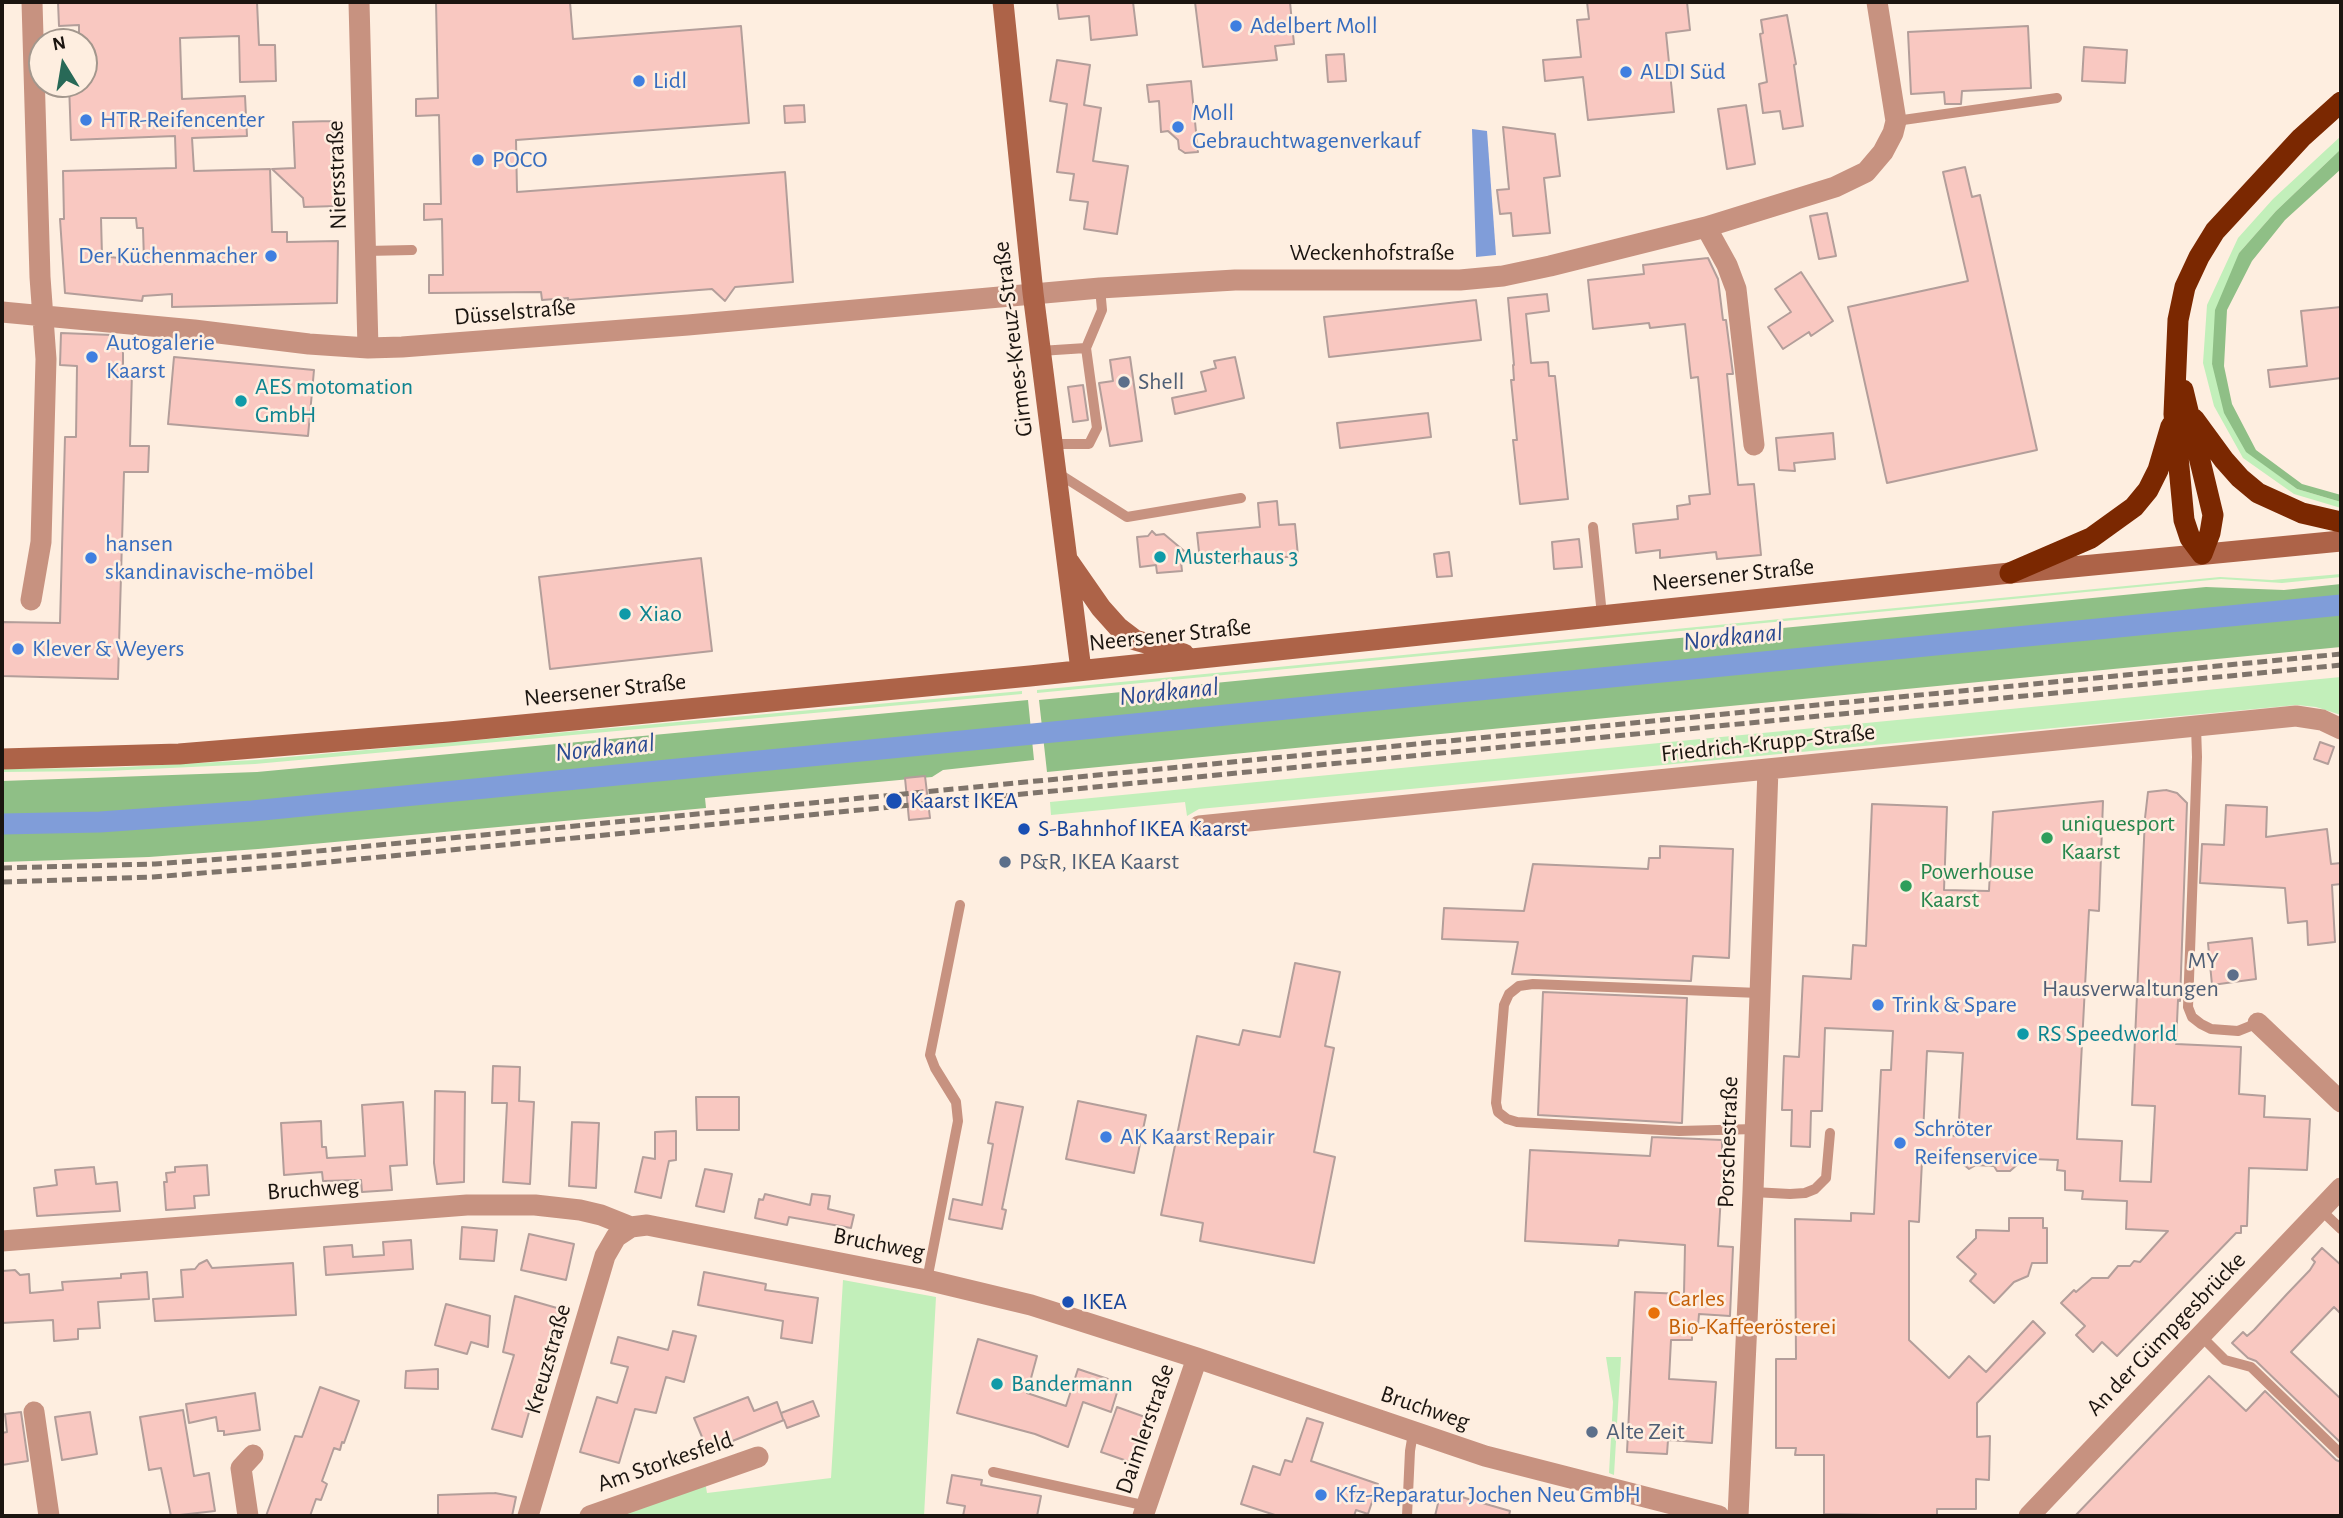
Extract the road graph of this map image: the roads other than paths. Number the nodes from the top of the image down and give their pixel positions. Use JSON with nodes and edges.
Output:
{"nodes":[{"id":1,"x":32,"y":2,"type":"edge"},
{"id":2,"x":359,"y":2,"type":"edge"},
{"id":3,"x":1003,"y":2,"type":"edge"},
{"id":4,"x":1877,"y":2,"type":"edge"},
{"id":5,"x":2057,"y":98,"type":"dead end"},
{"id":6,"x":2341,"y":102,"type":"edge"},
{"id":7,"x":1896,"y":121,"type":"junction"},
{"id":8,"x":1706,"y":226,"type":"junction"},
{"id":9,"x":412,"y":250,"type":"dead end"},
{"id":10,"x":366,"y":251,"type":"junction"},
{"id":11,"x":1100,"y":288,"type":"junction"},
{"id":12,"x":1033,"y":293,"type":"junction"},
{"id":13,"x":2,"y":312,"type":"edge"},
{"id":14,"x":44,"y":315,"type":"junction"},
{"id":15,"x":368,"y":348,"type":"junction"},
{"id":16,"x":1086,"y":348,"type":"junction"},
{"id":17,"x":1040,"y":351,"type":"junction"},
{"id":18,"x":2181,"y":413,"type":"junction"},
{"id":19,"x":1052,"y":444,"type":"junction"},
{"id":20,"x":1754,"y":445,"type":"dead end"},
{"id":21,"x":1056,"y":472,"type":"junction"},
{"id":22,"x":1241,"y":498,"type":"dead end"},
{"id":23,"x":2341,"y":522,"type":"edge"},
{"id":24,"x":1594,"y":527,"type":"dead end"},
{"id":25,"x":2341,"y":541,"type":"edge"},
{"id":26,"x":2202,"y":554,"type":"junction"},
{"id":27,"x":1067,"y":559,"type":"junction"},
{"id":28,"x":2010,"y":573,"type":"junction"},
{"id":29,"x":31,"y":600,"type":"dead end"},
{"id":30,"x":1602,"y":615,"type":"junction"},
{"id":31,"x":1199,"y":658,"type":"junction"},
{"id":32,"x":1081,"y":670,"type":"junction"},
{"id":33,"x":2196,"y":726,"type":"junction"},
{"id":34,"x":2341,"y":729,"type":"edge"},
{"id":35,"x":2,"y":759,"type":"edge"},
{"id":36,"x":1768,"y":769,"type":"junction"},
{"id":37,"x":1199,"y":825,"type":"dead end"},
{"id":38,"x":960,"y":905,"type":"dead end"},
{"id":39,"x":1759,"y":993,"type":"junction"},
{"id":40,"x":2258,"y":1023,"type":"joint"},
{"id":41,"x":2341,"y":1102,"type":"edge"},
{"id":42,"x":1755,"y":1129,"type":"junction"},
{"id":43,"x":1830,"y":1133,"type":"dead end"},
{"id":44,"x":2341,"y":1188,"type":"edge"},
{"id":45,"x":1753,"y":1192,"type":"junction"},
{"id":46,"x":2321,"y":1210,"type":"junction"},
{"id":47,"x":631,"y":1227,"type":"junction"},
{"id":48,"x":2341,"y":1229,"type":"edge"},
{"id":49,"x":2,"y":1241,"type":"edge"},
{"id":50,"x":927,"y":1280,"type":"junction"},
{"id":51,"x":2201,"y":1336,"type":"junction"},
{"id":52,"x":1197,"y":1357,"type":"junction"},
{"id":53,"x":34,"y":1412,"type":"dead end"},
{"id":54,"x":1413,"y":1433,"type":"junction"},
{"id":55,"x":2341,"y":1454,"type":"edge"},
{"id":56,"x":253,"y":1455,"type":"dead end"},
{"id":57,"x":758,"y":1457,"type":"dead end"},
{"id":58,"x":993,"y":1472,"type":"dead end"},
{"id":59,"x":1145,"y":1511,"type":"edge"},
{"id":60,"x":49,"y":1516,"type":"edge"},
{"id":61,"x":248,"y":1516,"type":"edge"},
{"id":62,"x":528,"y":1516,"type":"edge"},
{"id":63,"x":590,"y":1516,"type":"edge"},
{"id":64,"x":1407,"y":1516,"type":"edge"},
{"id":65,"x":1719,"y":1516,"type":"edge"},
{"id":66,"x":1738,"y":1516,"type":"edge"},
{"id":67,"x":2029,"y":1516,"type":"edge"}],
"edges":[{"from":1,"to":14,"type":"street"},
{"from":2,"to":10,"type":"street","name":"Niersstraße"},
{"from":3,"to":12,"type":"main road","name":"Girmes-Kreuz-Straße"},
{"from":4,"to":7,"type":"street"},
{"from":5,"to":7,"type":"lane"},
{"from":6,"to":18,"type":"highway"},
{"from":7,"to":8,"type":"street","name":"Weckenhofstraße"},
{"from":8,"to":11,"type":"street","name":"Weckenhofstraße"},
{"from":8,"to":20,"type":"street"},
{"from":9,"to":10,"type":"lane"},
{"from":10,"to":15,"type":"street","name":"Niersstraße"},
{"from":11,"to":12,"type":"street","name":"Weckenhofstraße"},
{"from":11,"to":16,"type":"lane"},
{"from":12,"to":15,"type":"street","name":"Düsselstraße"},
{"from":12,"to":17,"type":"main road","name":"Girmes-Kreuz-Straße"},
{"from":13,"to":14,"type":"street","name":"Düsselstraße"},
{"from":14,"to":15,"type":"street","name":"Düsselstraße"},
{"from":14,"to":29,"type":"street"},
{"from":16,"to":17,"type":"lane"},
{"from":16,"to":19,"type":"lane"},
{"from":17,"to":19,"type":"main road","name":"Girmes-Kreuz-Straße"},
{"from":18,"to":23,"type":"highway"},
{"from":18,"to":26,"type":"highway"},
{"from":18,"to":26,"type":"highway"},
{"from":18,"to":28,"type":"highway"},
{"from":19,"to":21,"type":"main road","name":"Girmes-Kreuz-Straße"},
{"from":21,"to":22,"type":"lane"},
{"from":21,"to":27,"type":"main road","name":"Girmes-Kreuz-Straße"},
{"from":24,"to":30,"type":"lane"},
{"from":25,"to":26,"type":"main road","name":"Neersener Straße"},
{"from":26,"to":28,"type":"main road","name":"Neersener Straße"},
{"from":27,"to":31,"type":"main road"},
{"from":27,"to":32,"type":"main road","name":"Girmes-Kreuz-Straße"},
{"from":28,"to":30,"type":"main road","name":"Neersener Straße"},
{"from":30,"to":31,"type":"main road","name":"Neersener Straße"},
{"from":31,"to":32,"type":"main road","name":"Neersener Straße"},
{"from":32,"to":35,"type":"main road","name":"Neersener Straße"},
{"from":33,"to":34,"type":"street","name":"Friedrich-Krupp-Straße"},
{"from":33,"to":36,"type":"street","name":"Friedrich-Krupp-Straße"},
{"from":33,"to":40,"type":"lane"},
{"from":36,"to":37,"type":"street","name":"Friedrich-Krupp-Straße"},
{"from":36,"to":39,"type":"street","name":"Porschestraße"},
{"from":38,"to":50,"type":"lane"},
{"from":39,"to":42,"type":"street","name":"Porschestraße"},
{"from":39,"to":42,"type":"lane"},
{"from":40,"to":41,"type":"street"},
{"from":42,"to":45,"type":"street","name":"Porschestraße"},
{"from":43,"to":45,"type":"lane"},
{"from":44,"to":46,"type":"street","name":"An der Gümpgesbrücke"},
{"from":45,"to":66,"type":"street","name":"Porschestraße"},
{"from":46,"to":48,"type":"lane"},
{"from":46,"to":51,"type":"street","name":"An der Gümpgesbrücke"},
{"from":47,"to":49,"type":"street","name":"Bruchweg"},
{"from":47,"to":50,"type":"street","name":"Bruchweg"},
{"from":47,"to":62,"type":"street","name":"Kreuzstraße"},
{"from":50,"to":52,"type":"street","name":"Bruchweg"},
{"from":51,"to":55,"type":"lane"},
{"from":51,"to":67,"type":"street","name":"An der Gümpgesbrücke"},
{"from":52,"to":54,"type":"street","name":"Bruchweg"},
{"from":52,"to":59,"type":"street","name":"Daimlerstraße"},
{"from":53,"to":60,"type":"street"},
{"from":54,"to":64,"type":"lane"},
{"from":54,"to":65,"type":"street","name":"Bruchweg"},
{"from":56,"to":61,"type":"street"},
{"from":57,"to":63,"type":"street","name":"Am Storkesfeld"},
{"from":58,"to":59,"type":"lane"}]}
